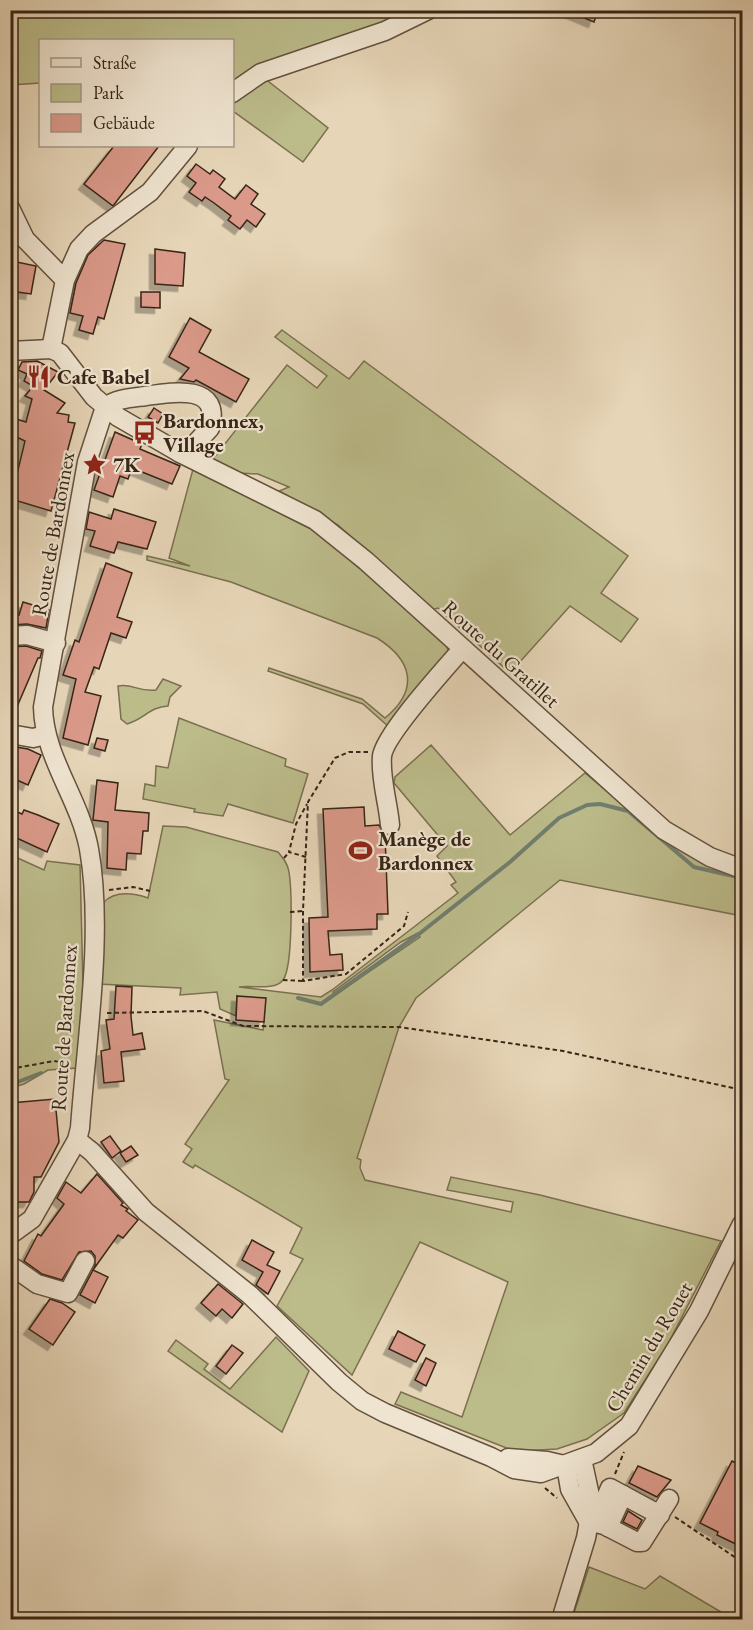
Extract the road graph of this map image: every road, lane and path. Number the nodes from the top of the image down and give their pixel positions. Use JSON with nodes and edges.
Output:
{"nodes":[{"id":1,"x":428,"y":10,"type":"edge"},
{"id":2,"x":234,"y":92,"type":"edge"},
{"id":3,"x":187,"y":147,"type":"edge"},
{"id":4,"x":10,"y":208,"type":"edge"},
{"id":5,"x":65,"y":280,"type":"junction"},
{"id":6,"x":51,"y":349,"type":"junction"},
{"id":7,"x":10,"y":351,"type":"edge"},
{"id":8,"x":105,"y":407,"type":"junction"},
{"id":9,"x":180,"y":453,"type":"junction"},
{"id":10,"x":10,"y":636,"type":"edge"},
{"id":11,"x":56,"y":643,"type":"junction"},
{"id":12,"x":462,"y":649,"type":"junction"},
{"id":13,"x":10,"y":735,"type":"edge"},
{"id":14,"x":46,"y":735,"type":"junction"},
{"id":15,"x":383,"y":753,"type":"junction"},
{"id":16,"x":308,"y":802,"type":"junction"},
{"id":17,"x":390,"y":825,"type":"dead end"},
{"id":18,"x":289,"y":852,"type":"junction"},
{"id":19,"x":306,"y":857,"type":"junction"},
{"id":20,"x":284,"y":858,"type":"dead end"},
{"id":21,"x":742,"y":869,"type":"edge"},
{"id":22,"x":150,"y":891,"type":"dead end"},
{"id":23,"x":93,"y":898,"type":"junction"},
{"id":24,"x":303,"y":911,"type":"junction"},
{"id":25,"x":290,"y":912,"type":"dead end"},
{"id":26,"x":408,"y":912,"type":"dead end"},
{"id":27,"x":283,"y":980,"type":"dead end"},
{"id":28,"x":303,"y":981,"type":"junction"},
{"id":29,"x":89,"y":1013,"type":"junction"},
{"id":30,"x":10,"y":1069,"type":"edge"},
{"id":31,"x":84,"y":1072,"type":"junction"},
{"id":32,"x":742,"y":1090,"type":"edge"},
{"id":33,"x":77,"y":1140,"type":"junction"},
{"id":34,"x":742,"y":1224,"type":"edge"},
{"id":35,"x":10,"y":1235,"type":"edge"},
{"id":36,"x":84,"y":1261,"type":"dead end"},
{"id":37,"x":10,"y":1265,"type":"edge"},
{"id":38,"x":629,"y":1426,"type":"junction"},
{"id":39,"x":574,"y":1463,"type":"junction"},
{"id":40,"x":537,"y":1484,"type":"dead end"},
{"id":41,"x":616,"y":1492,"type":"junction"},
{"id":42,"x":561,"y":1503,"type":"dead end"},
{"id":43,"x":666,"y":1510,"type":"junction"},
{"id":44,"x":597,"y":1524,"type":"junction"},
{"id":45,"x":742,"y":1562,"type":"edge"},
{"id":46,"x":561,"y":1620,"type":"edge"}],
"edges":[{"from":1,"to":2,"type":"street"},
{"from":3,"to":5,"type":"street"},
{"from":4,"to":5,"type":"street"},
{"from":5,"to":6,"type":"street"},
{"from":6,"to":7,"type":"street"},
{"from":6,"to":8,"type":"street","name":"Route du Gratillet"},
{"from":8,"to":9,"type":"street","name":"Route du Gratillet"},
{"from":8,"to":9,"type":"street"},
{"from":8,"to":11,"type":"street","name":"Route de Bardonnex"},
{"from":9,"to":12,"type":"street","name":"Route du Gratillet"},
{"from":10,"to":11,"type":"street"},
{"from":11,"to":14,"type":"street","name":"Route de Bardonnex"},
{"from":12,"to":15,"type":"street"},
{"from":12,"to":21,"type":"street","name":"Route du Gratillet"},
{"from":13,"to":14,"type":"street"},
{"from":14,"to":23,"type":"street","name":"Route de Bardonnex"},
{"from":15,"to":16,"type":"path"},
{"from":15,"to":17,"type":"street"},
{"from":16,"to":18,"type":"path"},
{"from":16,"to":19,"type":"path"},
{"from":18,"to":19,"type":"path"},
{"from":18,"to":20,"type":"path"},
{"from":19,"to":24,"type":"path"},
{"from":22,"to":23,"type":"path"},
{"from":23,"to":29,"type":"street","name":"Route de Bardonnex"},
{"from":24,"to":25,"type":"path"},
{"from":24,"to":28,"type":"path"},
{"from":26,"to":28,"type":"path"},
{"from":27,"to":28,"type":"path"},
{"from":29,"to":31,"type":"street","name":"Route de Bardonnex"},
{"from":29,"to":32,"type":"path"},
{"from":30,"to":31,"type":"path"},
{"from":31,"to":33,"type":"street","name":"Route de Bardonnex"},
{"from":33,"to":35,"type":"street"},
{"from":33,"to":39,"type":"street","name":"Route de Bardonnex"},
{"from":34,"to":38,"type":"street","name":"Chemin du Rouet"},
{"from":36,"to":37,"type":"street"},
{"from":38,"to":39,"type":"street","name":"Chemin du Rouet"},
{"from":38,"to":41,"type":"path"},
{"from":39,"to":44,"type":"street"},
{"from":40,"to":42,"type":"path"},
{"from":41,"to":43,"type":"street"},
{"from":41,"to":44,"type":"street"},
{"from":43,"to":44,"type":"street"},
{"from":43,"to":45,"type":"path"},
{"from":44,"to":46,"type":"street"}]}
